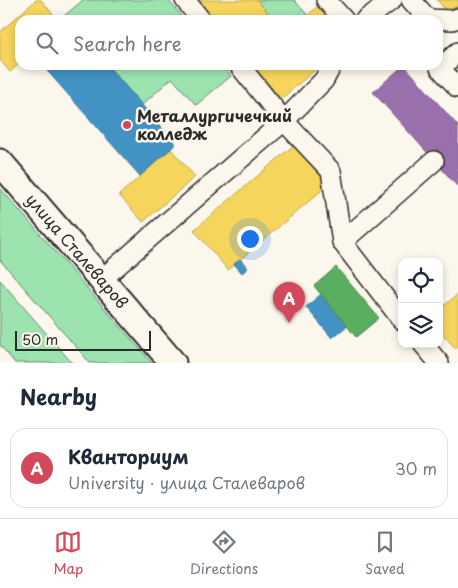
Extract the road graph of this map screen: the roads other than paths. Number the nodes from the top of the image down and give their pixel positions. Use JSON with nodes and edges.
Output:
{"nodes":[{"id":1,"x":185,"y":0,"type":"edge"},
{"id":2,"x":326,"y":0,"type":"edge"},
{"id":3,"x":392,"y":0,"type":"edge"},
{"id":4,"x":411,"y":0,"type":"edge"},
{"id":5,"x":197,"y":15,"type":"edge"},
{"id":6,"x":340,"y":15,"type":"edge"},
{"id":7,"x":372,"y":15,"type":"edge"},
{"id":8,"x":424,"y":15,"type":"edge"},
{"id":9,"x":458,"y":18,"type":"edge"},
{"id":10,"x":443,"y":20,"type":"edge"},
{"id":11,"x":458,"y":52,"type":"edge"},
{"id":12,"x":443,"y":65,"type":"edge"},
{"id":13,"x":243,"y":70,"type":"edge"},
{"id":14,"x":329,"y":70,"type":"edge"},
{"id":15,"x":442,"y":70,"type":"edge"},
{"id":16,"x":458,"y":88,"type":"edge"},
{"id":17,"x":284,"y":121,"type":"junction"},
{"id":18,"x":434,"y":161,"type":"dead end"},
{"id":19,"x":0,"y":162,"type":"edge"},
{"id":20,"x":342,"y":242,"type":"junction"},
{"id":21,"x":102,"y":279,"type":"junction"},
{"id":22,"x":398,"y":315,"type":"edge"},
{"id":23,"x":426,"y":348,"type":"edge"},
{"id":24,"x":173,"y":363,"type":"edge"},
{"id":25,"x":439,"y":363,"type":"edge"}],
"edges":[{"from":1,"to":5,"type":"lane"},
{"from":2,"to":6,"type":"lane"},
{"from":3,"to":7,"type":"lane"},
{"from":4,"to":8,"type":"lane"},
{"from":9,"to":10,"type":"lane"},
{"from":11,"to":12,"type":"lane"},
{"from":13,"to":17,"type":"lane"},
{"from":14,"to":17,"type":"lane"},
{"from":15,"to":16,"type":"lane"},
{"from":17,"to":20,"type":"lane"},
{"from":17,"to":21,"type":"lane"},
{"from":18,"to":20,"type":"lane"},
{"from":19,"to":21,"type":"main road","name":"улица Сталеваров"},
{"from":20,"to":22,"type":"lane"},
{"from":21,"to":24,"type":"main road","name":"улица Сталеваров"},
{"from":23,"to":25,"type":"lane"}]}
